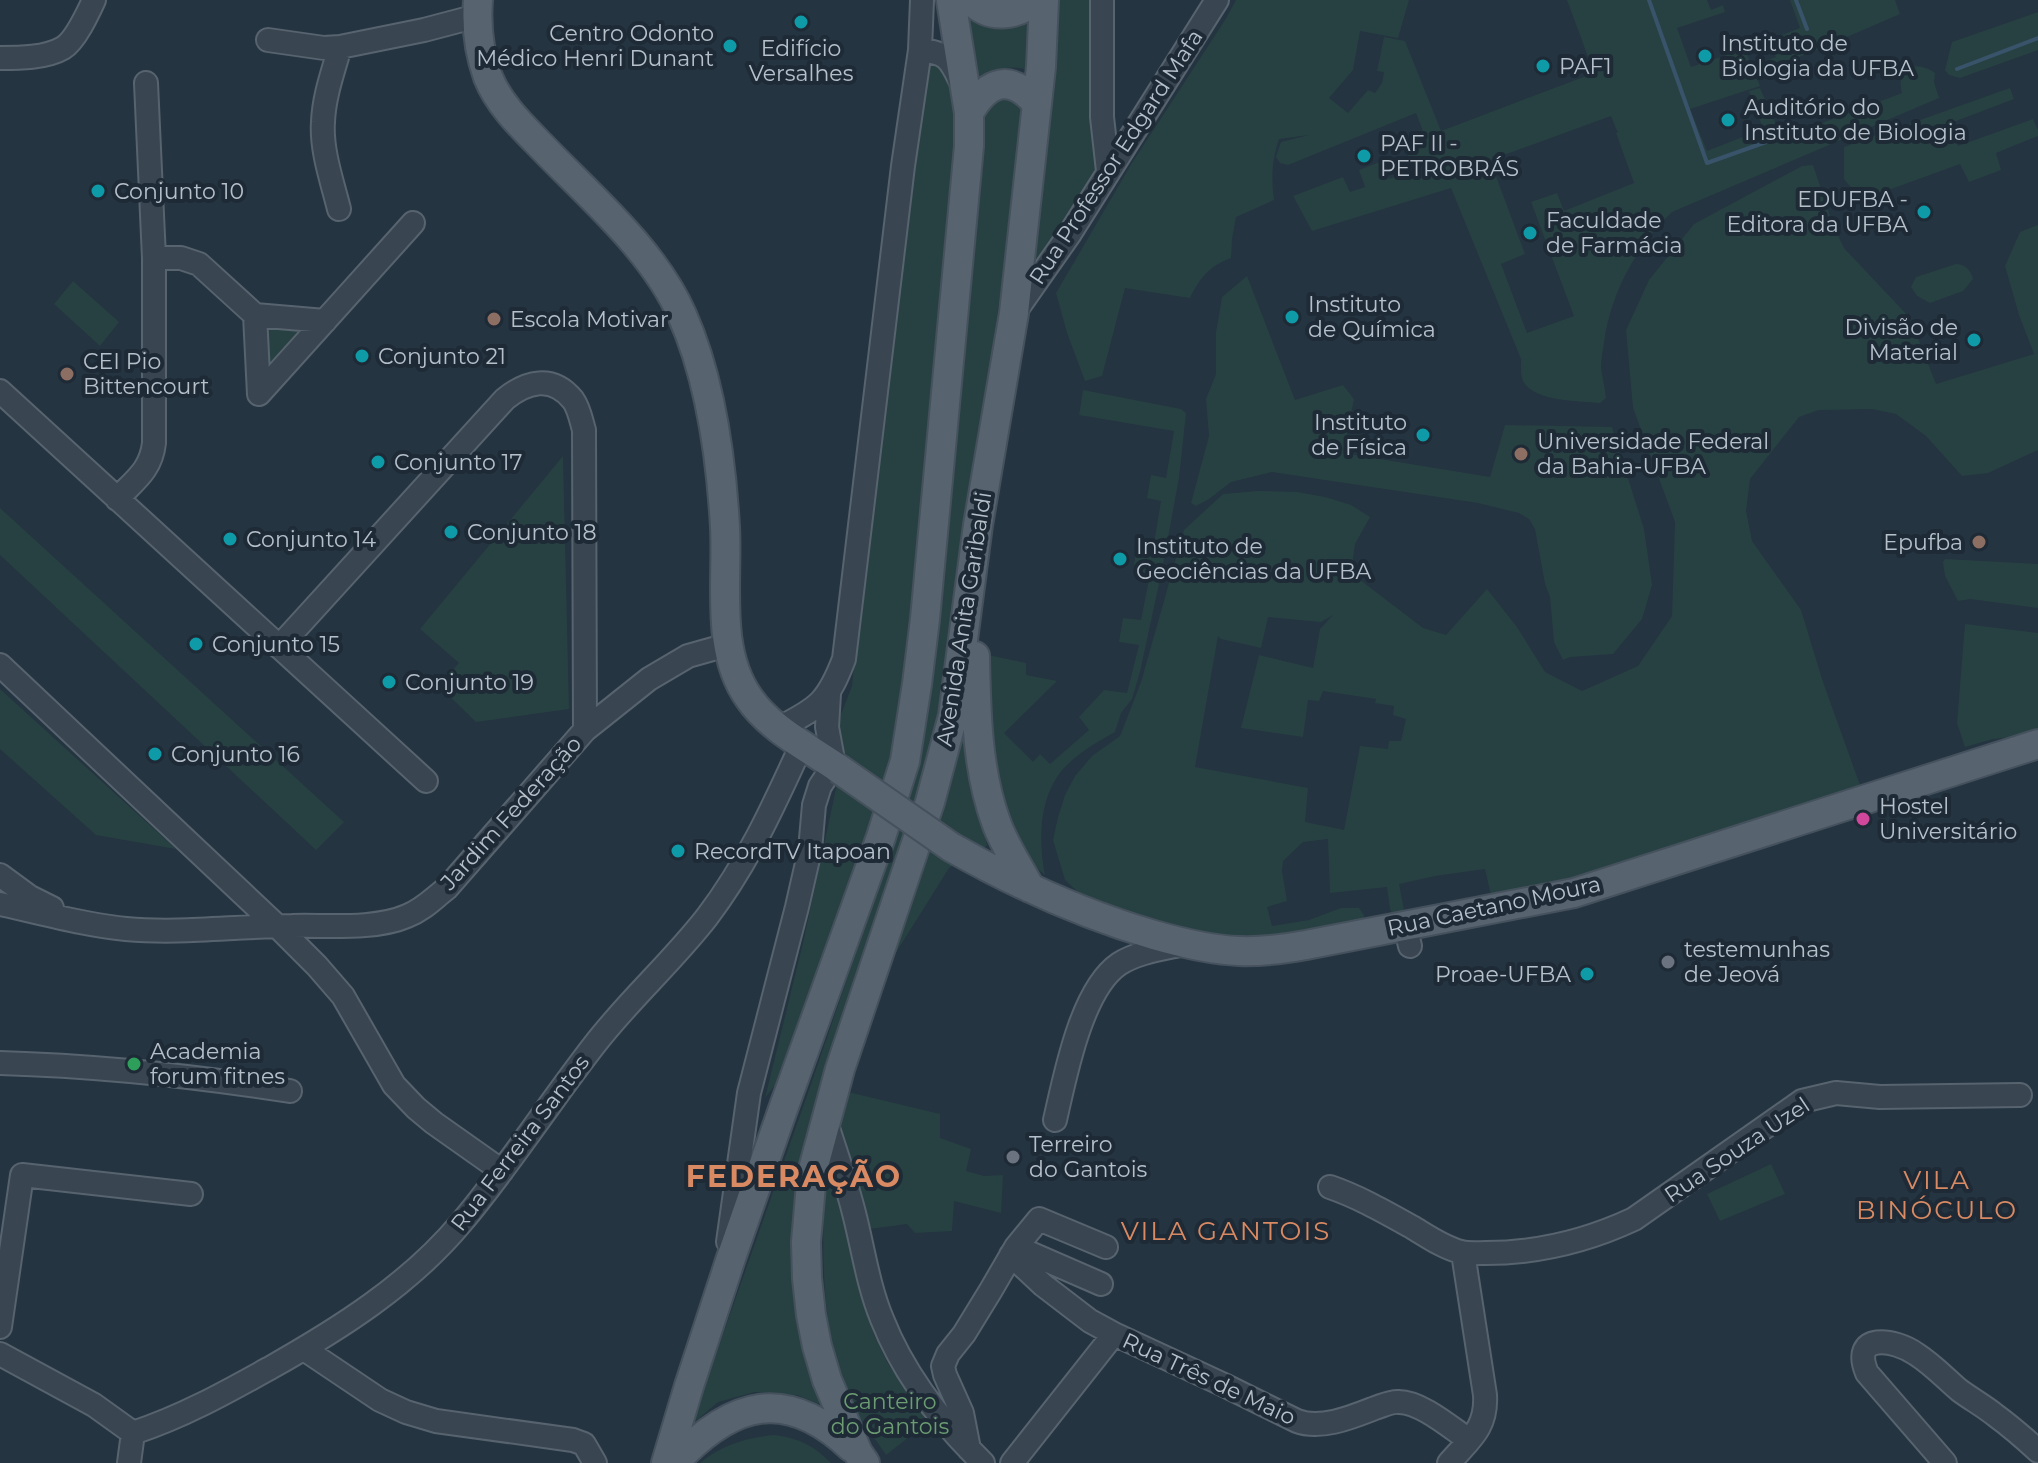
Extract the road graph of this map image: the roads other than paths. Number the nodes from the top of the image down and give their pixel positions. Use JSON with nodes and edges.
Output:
{"nodes":[{"id":1,"x":94,"y":0,"type":"edge"},
{"id":2,"x":922,"y":0,"type":"edge"},
{"id":3,"x":951,"y":0,"type":"edge"},
{"id":4,"x":971,"y":0,"type":"edge"},
{"id":5,"x":1036,"y":0,"type":"edge"},
{"id":6,"x":1044,"y":0,"type":"edge"},
{"id":7,"x":1102,"y":0,"type":"edge"},
{"id":8,"x":1217,"y":0,"type":"edge"},
{"id":9,"x":478,"y":8,"type":"edge"},
{"id":10,"x":268,"y":40,"type":"dead end"},
{"id":11,"x":340,"y":47,"type":"junction"},
{"id":12,"x":920,"y":50,"type":"junction"},
{"id":13,"x":0,"y":58,"type":"edge"},
{"id":14,"x":146,"y":83,"type":"dead end"},
{"id":15,"x":967,"y":102,"type":"junction"},
{"id":16,"x":1037,"y":104,"type":"junction"},
{"id":17,"x":1102,"y":117,"type":"junction"},
{"id":18,"x":1141,"y":122,"type":"junction"},
{"id":19,"x":1108,"y":171,"type":"junction"},
{"id":20,"x":339,"y":209,"type":"dead end"},
{"id":21,"x":413,"y":223,"type":"dead end"},
{"id":22,"x":154,"y":258,"type":"junction"},
{"id":23,"x":1014,"y":313,"type":"junction"},
{"id":24,"x":255,"y":315,"type":"junction"},
{"id":25,"x":325,"y":321,"type":"junction"},
{"id":26,"x":0,"y":391,"type":"edge"},
{"id":27,"x":117,"y":499,"type":"junction"},
{"id":28,"x":973,"y":572,"type":"junction"},
{"id":29,"x":727,"y":645,"type":"junction"},
{"id":30,"x":279,"y":647,"type":"junction"},
{"id":31,"x":0,"y":665,"type":"edge"},
{"id":32,"x":829,"y":694,"type":"junction"},
{"id":33,"x":779,"y":728,"type":"junction"},
{"id":34,"x":585,"y":730,"type":"junction"},
{"id":35,"x":802,"y":744,"type":"junction"},
{"id":36,"x":2038,"y":744,"type":"edge"},
{"id":37,"x":836,"y":767,"type":"junction"},
{"id":38,"x":426,"y":781,"type":"dead end"},
{"id":39,"x":814,"y":805,"type":"junction"},
{"id":40,"x":0,"y":875,"type":"edge"},
{"id":41,"x":1030,"y":888,"type":"junction"},
{"id":42,"x":0,"y":904,"type":"edge"},
{"id":43,"x":71,"y":918,"type":"junction"},
{"id":44,"x":277,"y":926,"type":"junction"},
{"id":45,"x":1186,"y":944,"type":"junction"},
{"id":46,"x":0,"y":1063,"type":"edge"},
{"id":47,"x":290,"y":1091,"type":"dead end"},
{"id":48,"x":749,"y":1093,"type":"junction"},
{"id":49,"x":2020,"y":1095,"type":"dead end"},
{"id":50,"x":782,"y":1112,"type":"junction"},
{"id":51,"x":825,"y":1119,"type":"junction"},
{"id":52,"x":1055,"y":1120,"type":"dead end"},
{"id":53,"x":502,"y":1171,"type":"junction"},
{"id":54,"x":1330,"y":1187,"type":"dead end"},
{"id":55,"x":191,"y":1194,"type":"dead end"},
{"id":56,"x":1106,"y":1247,"type":"dead end"},
{"id":57,"x":1014,"y":1251,"type":"junction"},
{"id":58,"x":1463,"y":1253,"type":"junction"},
{"id":59,"x":725,"y":1277,"type":"junction"},
{"id":60,"x":1101,"y":1284,"type":"dead end"},
{"id":61,"x":0,"y":1327,"type":"edge"},
{"id":62,"x":1114,"y":1334,"type":"junction"},
{"id":63,"x":304,"y":1349,"type":"junction"},
{"id":64,"x":0,"y":1354,"type":"edge"},
{"id":65,"x":133,"y":1433,"type":"junction"},
{"id":66,"x":1469,"y":1440,"type":"junction"},
{"id":67,"x":2038,"y":1451,"type":"edge"},
{"id":68,"x":976,"y":1456,"type":"edge"},
{"id":69,"x":861,"y":1458,"type":"edge"},
{"id":70,"x":129,"y":1463,"type":"edge"},
{"id":71,"x":595,"y":1463,"type":"edge"},
{"id":72,"x":666,"y":1463,"type":"edge"},
{"id":73,"x":674,"y":1463,"type":"edge"},
{"id":74,"x":1012,"y":1463,"type":"edge"},
{"id":75,"x":1449,"y":1463,"type":"edge"},
{"id":76,"x":1945,"y":1463,"type":"edge"}],
"edges":[{"from":1,"to":13,"type":"street"},
{"from":2,"to":12,"type":"street"},
{"from":3,"to":15,"type":"main road","name":"Avenida Anita Garibaldi"},
{"from":4,"to":5,"type":"main road"},
{"from":6,"to":16,"type":"main road","name":"Avenida Anita Garibaldi"},
{"from":7,"to":17,"type":"street"},
{"from":8,"to":18,"type":"street","name":"Rua Professor Edgard Mafa"},
{"from":9,"to":11,"type":"street"},
{"from":9,"to":29,"type":"main road","name":"Rua Caetano Moura"},
{"from":10,"to":11,"type":"street"},
{"from":11,"to":20,"type":"street"},
{"from":12,"to":15,"type":"street"},
{"from":12,"to":32,"type":"street"},
{"from":14,"to":22,"type":"street"},
{"from":15,"to":16,"type":"main road"},
{"from":15,"to":50,"type":"main road","name":"Avenida Anita Garibaldi"},
{"from":16,"to":23,"type":"main road","name":"Avenida Anita Garibaldi"},
{"from":17,"to":18,"type":"street"},
{"from":17,"to":19,"type":"street"},
{"from":18,"to":19,"type":"street","name":"Rua Professor Edgard Mafa"},
{"from":19,"to":23,"type":"street","name":"Rua Professor Edgard Mafa"},
{"from":21,"to":25,"type":"street"},
{"from":22,"to":24,"type":"street"},
{"from":22,"to":27,"type":"street"},
{"from":23,"to":28,"type":"main road","name":"Avenida Anita Garibaldi"},
{"from":24,"to":25,"type":"street"},
{"from":24,"to":25,"type":"street"},
{"from":26,"to":27,"type":"street"},
{"from":27,"to":30,"type":"street"},
{"from":28,"to":41,"type":"main road"},
{"from":28,"to":51,"type":"main road","name":"Avenida Anita Garibaldi"},
{"from":29,"to":33,"type":"main road","name":"Rua Caetano Moura"},
{"from":29,"to":34,"type":"street","name":"Jardim Federação"},
{"from":30,"to":34,"type":"street"},
{"from":30,"to":38,"type":"street"},
{"from":31,"to":44,"type":"street"},
{"from":32,"to":33,"type":"street"},
{"from":32,"to":37,"type":"street"},
{"from":33,"to":35,"type":"main road","name":"Rua Caetano Moura"},
{"from":34,"to":44,"type":"street","name":"Jardim Federação"},
{"from":35,"to":37,"type":"main road","name":"Rua Caetano Moura"},
{"from":35,"to":39,"type":"street","name":"Avenida Anita Garibaldi"},
{"from":35,"to":53,"type":"street","name":"Rua Ferreira Santos"},
{"from":36,"to":45,"type":"main road","name":"Rua Caetano Moura"},
{"from":37,"to":39,"type":"street","name":"Avenida Anita Garibaldi"},
{"from":37,"to":41,"type":"main road","name":"Rua Caetano Moura","bridge":true},
{"from":39,"to":48,"type":"street","name":"Avenida Anita Garibaldi"},
{"from":40,"to":43,"type":"street"},
{"from":41,"to":45,"type":"main road","name":"Rua Caetano Moura"},
{"from":42,"to":43,"type":"street","name":"Jardim Federação"},
{"from":43,"to":44,"type":"street","name":"Jardim Federação"},
{"from":44,"to":53,"type":"street"},
{"from":45,"to":52,"type":"street"},
{"from":46,"to":47,"type":"street"},
{"from":48,"to":50,"type":"street"},
{"from":48,"to":59,"type":"street","name":"Avenida Anita Garibaldi"},
{"from":49,"to":58,"type":"street","name":"Rua Souza Uzel"},
{"from":50,"to":59,"type":"main road","name":"Avenida Anita Garibaldi"},
{"from":51,"to":68,"type":"street"},
{"from":51,"to":69,"type":"main road","name":"Avenida Anita Garibaldi"},
{"from":53,"to":63,"type":"street","name":"Rua Ferreira Santos"},
{"from":54,"to":58,"type":"street","name":"Rua Souza Uzel"},
{"from":55,"to":61,"type":"street"},
{"from":56,"to":57,"type":"street"},
{"from":57,"to":60,"type":"street"},
{"from":57,"to":62,"type":"street","name":"Rua Três de Maio"},
{"from":57,"to":68,"type":"street"},
{"from":58,"to":66,"type":"street"},
{"from":59,"to":72,"type":"main road","name":"Avenida Anita Garibaldi"},
{"from":62,"to":66,"type":"street","name":"Rua Três de Maio"},
{"from":62,"to":74,"type":"street"},
{"from":63,"to":65,"type":"street","name":"Rua Ferreira Santos"},
{"from":63,"to":71,"type":"street"},
{"from":64,"to":65,"type":"street"},
{"from":65,"to":70,"type":"street"},
{"from":66,"to":75,"type":"street"},
{"from":67,"to":76,"type":"street"},
{"from":69,"to":73,"type":"main road","name":"Avenida Anita Garibaldi"}]}
